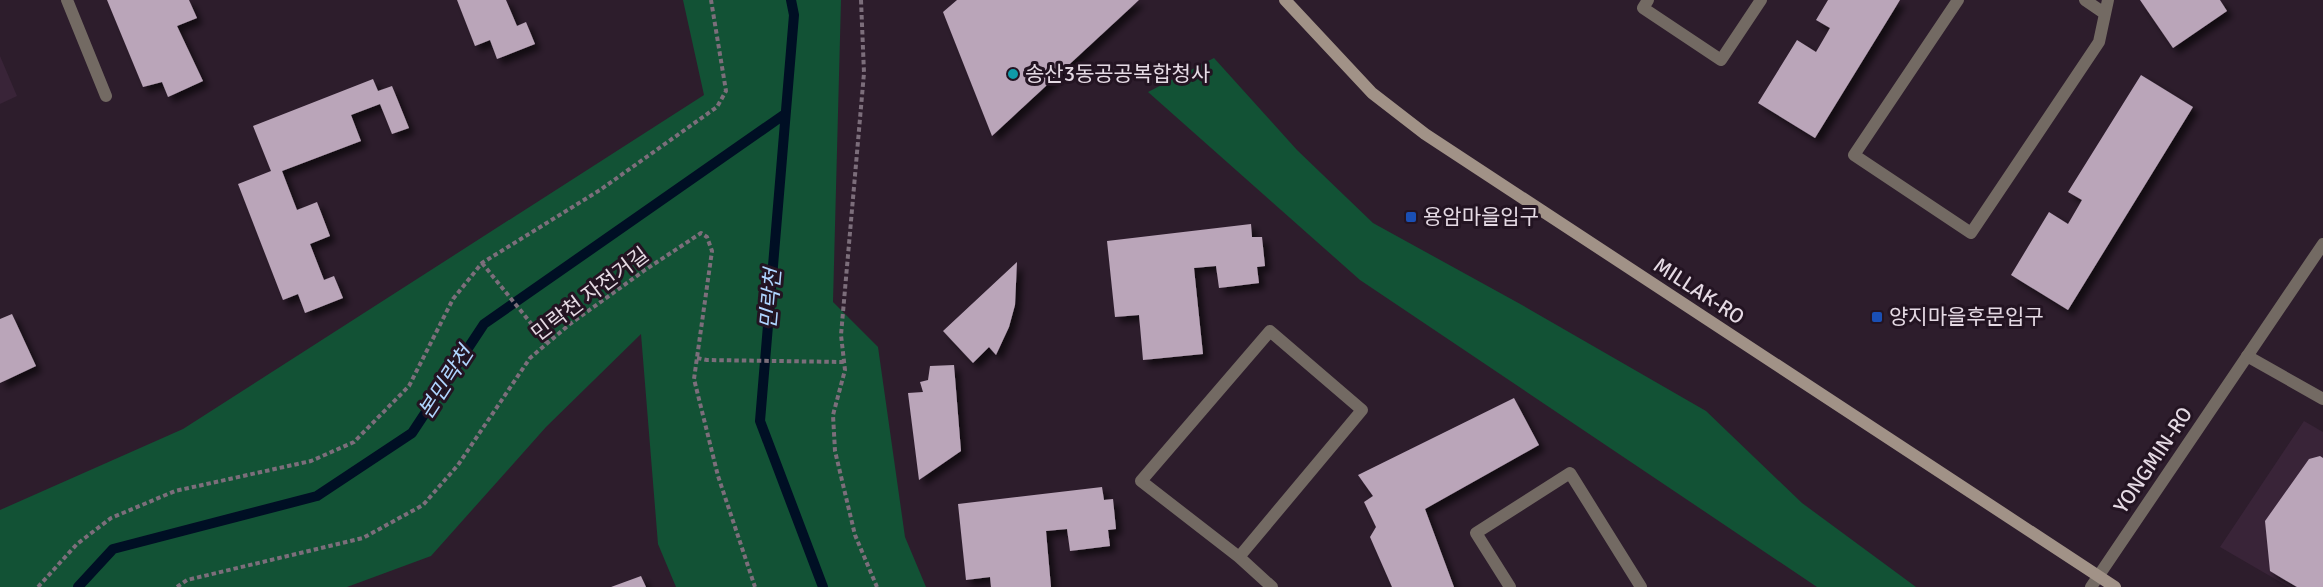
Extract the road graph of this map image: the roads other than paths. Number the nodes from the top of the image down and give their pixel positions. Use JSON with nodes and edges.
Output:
{"nodes":[{"id":1,"x":67,"y":0,"type":"edge"},
{"id":2,"x":1285,"y":0,"type":"edge"},
{"id":3,"x":1648,"y":0,"type":"edge"},
{"id":4,"x":1761,"y":0,"type":"edge"},
{"id":5,"x":1958,"y":0,"type":"edge"},
{"id":6,"x":2085,"y":0,"type":"edge"},
{"id":7,"x":2108,"y":0,"type":"edge"},
{"id":8,"x":2104,"y":13,"type":"junction"},
{"id":9,"x":106,"y":96,"type":"dead end"},
{"id":10,"x":2323,"y":244,"type":"edge"},
{"id":11,"x":2247,"y":356,"type":"junction"},
{"id":12,"x":2323,"y":399,"type":"edge"},
{"id":13,"x":1239,"y":557,"type":"junction"},
{"id":14,"x":2095,"y":582,"type":"edge"},
{"id":15,"x":1272,"y":587,"type":"edge"},
{"id":16,"x":1510,"y":587,"type":"edge"},
{"id":17,"x":1641,"y":587,"type":"edge"},
{"id":18,"x":2115,"y":587,"type":"edge"}],
"edges":[{"from":1,"to":9,"type":"street"},
{"from":2,"to":14,"type":"main road","name":"MILLAK-RO"},
{"from":3,"to":4,"type":"street"},
{"from":5,"to":8,"type":"street"},
{"from":6,"to":8,"type":"street"},
{"from":7,"to":8,"type":"street"},
{"from":10,"to":11,"type":"street","name":"YONGMIN-RO"},
{"from":11,"to":12,"type":"street"},
{"from":11,"to":14,"type":"street","name":"YONGMIN-RO"},
{"from":13,"to":13,"type":"street"},
{"from":13,"to":15,"type":"street"},
{"from":14,"to":18,"type":"main road","name":"MILLAK-RO"},
{"from":16,"to":17,"type":"street"}]}
